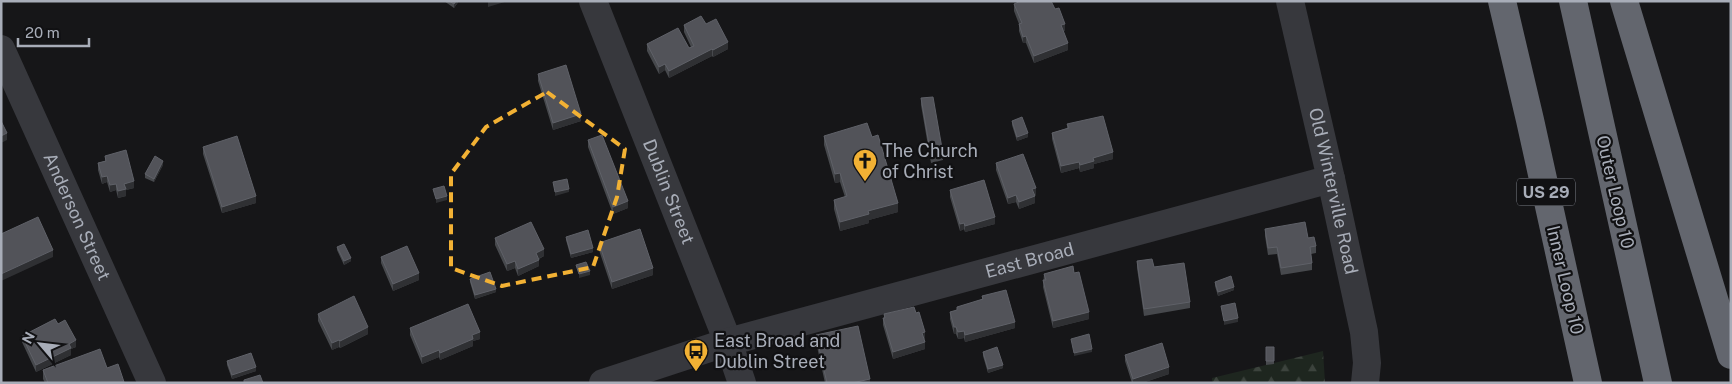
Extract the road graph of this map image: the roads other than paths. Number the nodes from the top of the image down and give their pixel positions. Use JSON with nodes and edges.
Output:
{"nodes":[{"id":1,"x":593,"y":1,"type":"edge"},
{"id":2,"x":1290,"y":1,"type":"edge"},
{"id":3,"x":1502,"y":1,"type":"edge"},
{"id":4,"x":1573,"y":1,"type":"edge"},
{"id":5,"x":1624,"y":1,"type":"edge"},
{"id":6,"x":1,"y":49,"type":"edge"},
{"id":7,"x":1331,"y":179,"type":"junction"},
{"id":8,"x":728,"y":342,"type":"junction"},
{"id":9,"x":1731,"y":355,"type":"edge"},
{"id":10,"x":152,"y":383,"type":"edge"},
{"id":11,"x":603,"y":383,"type":"edge"},
{"id":12,"x":742,"y":383,"type":"edge"},
{"id":13,"x":1365,"y":383,"type":"edge"},
{"id":14,"x":1588,"y":383,"type":"edge"},
{"id":15,"x":1658,"y":383,"type":"edge"}],
"edges":[{"from":1,"to":8,"type":"street","name":"Dublin Street"},
{"from":2,"to":7,"type":"street","name":"Old Winterville Road"},
{"from":3,"to":14,"type":"highway","name":"Inner Loop 10","number":"US 29"},
{"from":4,"to":15,"type":"highway","name":"Outer Loop 10"},
{"from":5,"to":9,"type":"highway"},
{"from":6,"to":10,"type":"street","name":"Anderson Street"},
{"from":7,"to":8,"type":"street","name":"East Broad"},
{"from":7,"to":13,"type":"street","name":"Old Winterville Road"},
{"from":8,"to":11,"type":"street","name":"East Broad"},
{"from":8,"to":12,"type":"street","name":"Dublin Street"}]}
